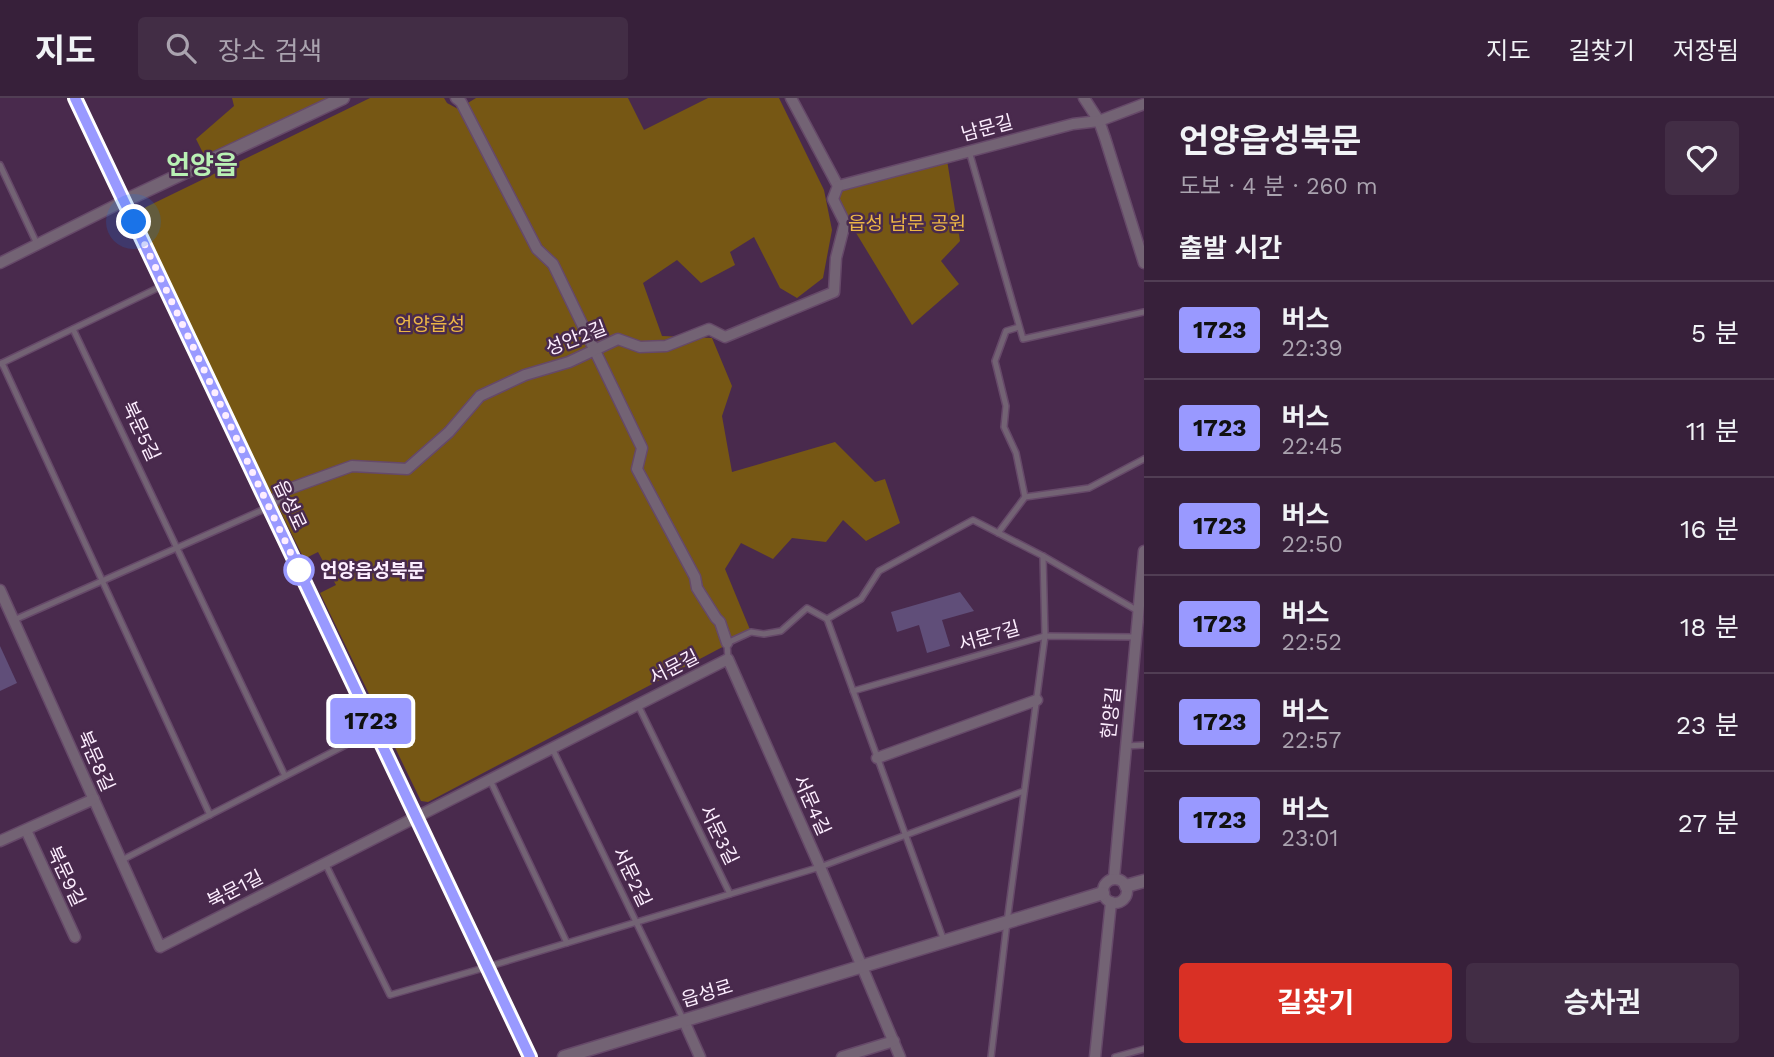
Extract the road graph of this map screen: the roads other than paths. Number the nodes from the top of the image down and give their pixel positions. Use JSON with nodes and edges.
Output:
{"nodes":[{"id":1,"x":75,"y":98,"type":"edge"},
{"id":2,"x":343,"y":98,"type":"edge"},
{"id":3,"x":456,"y":98,"type":"edge"},
{"id":4,"x":791,"y":98,"type":"edge"},
{"id":5,"x":1084,"y":98,"type":"edge"},
{"id":6,"x":1144,"y":104,"type":"edge"},
{"id":7,"x":1099,"y":121,"type":"junction"},
{"id":8,"x":969,"y":151,"type":"junction"},
{"id":9,"x":0,"y":165,"type":"edge"},
{"id":10,"x":838,"y":186,"type":"junction"},
{"id":11,"x":124,"y":201,"type":"junction"},
{"id":12,"x":37,"y":244,"type":"junction"},
{"id":13,"x":0,"y":263,"type":"edge"},
{"id":14,"x":1144,"y":263,"type":"edge"},
{"id":15,"x":164,"y":285,"type":"junction"},
{"id":16,"x":1144,"y":312,"type":"edge"},
{"id":17,"x":1019,"y":327,"type":"junction"},
{"id":18,"x":74,"y":329,"type":"junction"},
{"id":19,"x":594,"y":349,"type":"junction"},
{"id":20,"x":1,"y":364,"type":"edge"},
{"id":21,"x":1144,"y":459,"type":"edge"},
{"id":22,"x":1025,"y":497,"type":"junction"},
{"id":23,"x":269,"y":507,"type":"junction"},
{"id":24,"x":998,"y":533,"type":"junction"},
{"id":25,"x":177,"y":548,"type":"junction"},
{"id":26,"x":1144,"y":551,"type":"edge"},
{"id":27,"x":1043,"y":556,"type":"junction"},
{"id":28,"x":102,"y":581,"type":"junction"},
{"id":29,"x":0,"y":590,"type":"edge"},
{"id":30,"x":1138,"y":611,"type":"junction"},
{"id":31,"x":827,"y":619,"type":"junction"},
{"id":32,"x":14,"y":620,"type":"junction"},
{"id":33,"x":1045,"y":636,"type":"junction"},
{"id":34,"x":1140,"y":638,"type":"edge"},
{"id":35,"x":727,"y":643,"type":"junction"},
{"id":36,"x":728,"y":659,"type":"junction"},
{"id":37,"x":853,"y":691,"type":"junction"},
{"id":38,"x":1037,"y":700,"type":"junction"},
{"id":39,"x":638,"y":704,"type":"junction"},
{"id":40,"x":375,"y":730,"type":"junction"},
{"id":41,"x":1126,"y":746,"type":"junction"},
{"id":42,"x":1144,"y":746,"type":"edge"},
{"id":43,"x":552,"y":748,"type":"junction"},
{"id":44,"x":877,"y":758,"type":"junction"},
{"id":45,"x":285,"y":776,"type":"junction"},
{"id":46,"x":490,"y":779,"type":"junction"},
{"id":47,"x":1024,"y":791,"type":"junction"},
{"id":48,"x":94,"y":799,"type":"junction"},
{"id":49,"x":210,"y":815,"type":"junction"},
{"id":50,"x":416,"y":817,"type":"junction"},
{"id":51,"x":26,"y":830,"type":"junction"},
{"id":52,"x":905,"y":836,"type":"junction"},
{"id":53,"x":0,"y":841,"type":"edge"},
{"id":54,"x":121,"y":860,"type":"junction"},
{"id":55,"x":326,"y":863,"type":"junction"},
{"id":56,"x":820,"y":867,"type":"junction"},
{"id":57,"x":1114,"y":878,"type":"junction"},
{"id":58,"x":1144,"y":881,"type":"edge"},
{"id":59,"x":1126,"y":886,"type":"junction"},
{"id":60,"x":730,"y":894,"type":"junction"},
{"id":61,"x":1107,"y":898,"type":"junction"},
{"id":62,"x":637,"y":922,"type":"junction"},
{"id":63,"x":1007,"y":922,"type":"junction"},
{"id":64,"x":75,"y":937,"type":"dead end"},
{"id":65,"x":944,"y":941,"type":"junction"},
{"id":66,"x":567,"y":943,"type":"junction"},
{"id":67,"x":160,"y":947,"type":"joint"},
{"id":68,"x":862,"y":966,"type":"junction"},
{"id":69,"x":487,"y":967,"type":"junction"},
{"id":70,"x":684,"y":1021,"type":"junction"},
{"id":71,"x":894,"y":1041,"type":"junction"},
{"id":72,"x":1144,"y":1049,"type":"edge"},
{"id":73,"x":530,"y":1057,"type":"edge"},
{"id":74,"x":564,"y":1057,"type":"edge"},
{"id":75,"x":700,"y":1057,"type":"edge"},
{"id":76,"x":842,"y":1057,"type":"edge"},
{"id":77,"x":900,"y":1057,"type":"edge"},
{"id":78,"x":991,"y":1057,"type":"edge"},
{"id":79,"x":1095,"y":1057,"type":"edge"},
{"id":80,"x":1115,"y":1057,"type":"edge"}],
"edges":[{"from":1,"to":11,"type":"street","name":"읍성로"},
{"from":2,"to":11,"type":"street"},
{"from":3,"to":19,"type":"street"},
{"from":4,"to":10,"type":"street"},
{"from":5,"to":7,"type":"street"},
{"from":6,"to":7,"type":"street","name":"남문길"},
{"from":7,"to":8,"type":"street","name":"남문길"},
{"from":7,"to":14,"type":"street"},
{"from":8,"to":10,"type":"street","name":"남문길"},
{"from":8,"to":17,"type":"lane"},
{"from":9,"to":12,"type":"lane"},
{"from":10,"to":19,"type":"street","name":"성안2길"},
{"from":11,"to":12,"type":"street"},
{"from":11,"to":15,"type":"street","name":"읍성로"},
{"from":12,"to":13,"type":"street"},
{"from":15,"to":18,"type":"lane"},
{"from":15,"to":23,"type":"street","name":"읍성로"},
{"from":16,"to":17,"type":"lane"},
{"from":17,"to":22,"type":"lane"},
{"from":18,"to":20,"type":"lane"},
{"from":18,"to":25,"type":"lane","name":"북문5길"},
{"from":19,"to":23,"type":"street","name":"성안2길"},
{"from":19,"to":35,"type":"street"},
{"from":20,"to":28,"type":"lane"},
{"from":21,"to":22,"type":"lane"},
{"from":22,"to":24,"type":"lane"},
{"from":23,"to":25,"type":"lane"},
{"from":23,"to":40,"type":"street","name":"읍성로"},
{"from":24,"to":27,"type":"lane"},
{"from":24,"to":31,"type":"lane"},
{"from":25,"to":28,"type":"lane"},
{"from":25,"to":45,"type":"lane","name":"북문5길"},
{"from":26,"to":30,"type":"street","name":"헌양길"},
{"from":27,"to":30,"type":"lane"},
{"from":27,"to":33,"type":"lane"},
{"from":28,"to":32,"type":"lane"},
{"from":28,"to":49,"type":"lane"},
{"from":29,"to":32,"type":"street","name":"북문8길"},
{"from":30,"to":34,"type":"street","name":"헌양길"},
{"from":31,"to":35,"type":"lane"},
{"from":31,"to":37,"type":"lane"},
{"from":32,"to":48,"type":"street","name":"북문8길"},
{"from":33,"to":34,"type":"lane","name":"서문7길"},
{"from":33,"to":37,"type":"lane","name":"서문7길"},
{"from":33,"to":38,"type":"lane"},
{"from":34,"to":41,"type":"street","name":"헌양길"},
{"from":35,"to":36,"type":"lane","name":"서문길"},
{"from":36,"to":39,"type":"street","name":"서문길"},
{"from":36,"to":56,"type":"street","name":"서문4길"},
{"from":37,"to":44,"type":"lane"},
{"from":38,"to":44,"type":"street"},
{"from":38,"to":47,"type":"lane"},
{"from":39,"to":43,"type":"street","name":"서문길"},
{"from":39,"to":60,"type":"lane","name":"서문3길"},
{"from":40,"to":45,"type":"lane"},
{"from":40,"to":50,"type":"street","name":"읍성로"},
{"from":41,"to":42,"type":"lane"},
{"from":41,"to":57,"type":"street","name":"헌양길"},
{"from":43,"to":46,"type":"street","name":"서문길"},
{"from":43,"to":62,"type":"lane","name":"서문2길"},
{"from":44,"to":52,"type":"lane"},
{"from":45,"to":49,"type":"lane"},
{"from":46,"to":50,"type":"street","name":"서문길"},
{"from":46,"to":66,"type":"lane"},
{"from":47,"to":52,"type":"lane","name":"서문3길"},
{"from":47,"to":63,"type":"lane"},
{"from":48,"to":51,"type":"street","name":"북문9길"},
{"from":48,"to":54,"type":"street","name":"북문8길"},
{"from":49,"to":54,"type":"lane"},
{"from":50,"to":55,"type":"street","name":"북문1길"},
{"from":50,"to":69,"type":"street","name":"읍성로"},
{"from":51,"to":53,"type":"street","name":"북문9길"},
{"from":51,"to":64,"type":"street","name":"북문9길"},
{"from":52,"to":56,"type":"lane","name":"서문3길"},
{"from":52,"to":65,"type":"lane"},
{"from":54,"to":67,"type":"street","name":"북문8길"},
{"from":55,"to":67,"type":"street","name":"북문1길"},
{"from":55,"to":69,"type":"lane"},
{"from":56,"to":60,"type":"lane","name":"서문3길"},
{"from":56,"to":68,"type":"street","name":"서문4길"},
{"from":57,"to":59,"type":"street"},
{"from":57,"to":61,"type":"street"},
{"from":58,"to":59,"type":"street"},
{"from":59,"to":61,"type":"street"},
{"from":60,"to":62,"type":"lane"},
{"from":61,"to":63,"type":"street","name":"읍성로"},
{"from":61,"to":79,"type":"street"},
{"from":62,"to":66,"type":"lane"},
{"from":62,"to":70,"type":"lane","name":"서문2길"},
{"from":63,"to":65,"type":"street","name":"읍성로"},
{"from":63,"to":78,"type":"lane"},
{"from":65,"to":68,"type":"street","name":"읍성로"},
{"from":66,"to":69,"type":"lane"},
{"from":68,"to":70,"type":"street","name":"읍성로"},
{"from":68,"to":71,"type":"street"},
{"from":69,"to":73,"type":"street","name":"읍성로"},
{"from":70,"to":74,"type":"street","name":"읍성로"},
{"from":70,"to":75,"type":"street"},
{"from":71,"to":76,"type":"street"},
{"from":71,"to":77,"type":"street"},
{"from":72,"to":80,"type":"lane"}]}
